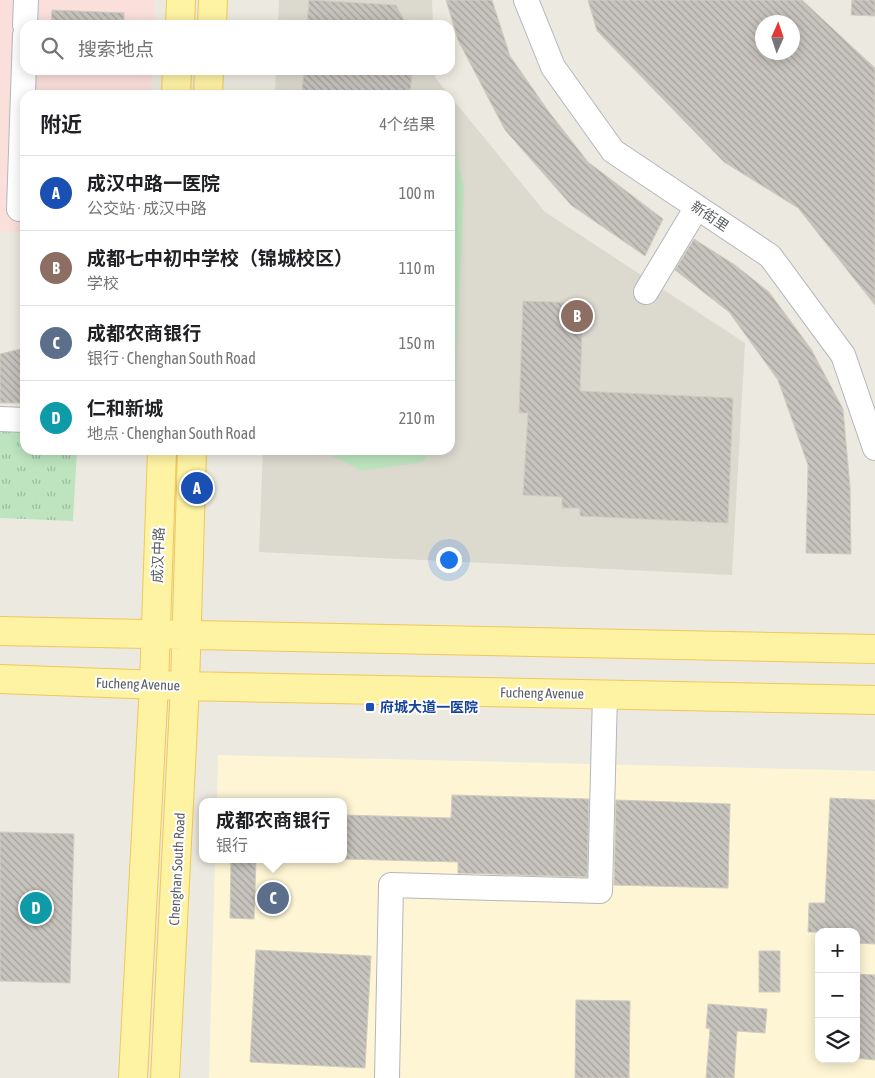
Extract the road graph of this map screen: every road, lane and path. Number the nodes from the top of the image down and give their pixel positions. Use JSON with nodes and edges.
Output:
{"nodes":[{"id":1,"x":26,"y":0,"type":"edge"},
{"id":2,"x":181,"y":0,"type":"edge"},
{"id":3,"x":213,"y":0,"type":"edge"},
{"id":4,"x":526,"y":0,"type":"edge"},
{"id":5,"x":25,"y":20,"type":"edge"},
{"id":6,"x":180,"y":20,"type":"edge"},
{"id":7,"x":212,"y":20,"type":"edge"},
{"id":8,"x":20,"y":70,"type":"edge"},
{"id":9,"x":177,"y":75,"type":"edge"},
{"id":10,"x":209,"y":75,"type":"edge"},
{"id":11,"x":176,"y":90,"type":"edge"},
{"id":12,"x":208,"y":90,"type":"edge"},
{"id":13,"x":11,"y":134,"type":"edge"},
{"id":14,"x":697,"y":207,"type":"junction"},
{"id":15,"x":15,"y":208,"type":"edge"},
{"id":16,"x":646,"y":292,"type":"dead end"},
{"id":17,"x":0,"y":419,"type":"edge"},
{"id":18,"x":20,"y":420,"type":"edge"},
{"id":19,"x":875,"y":448,"type":"edge"},
{"id":20,"x":162,"y":455,"type":"edge"},
{"id":21,"x":192,"y":455,"type":"edge"},
{"id":22,"x":0,"y":631,"type":"edge"},
{"id":23,"x":875,"y":649,"type":"edge"},
{"id":24,"x":154,"y":660,"type":"junction"},
{"id":25,"x":186,"y":661,"type":"junction"},
{"id":26,"x":0,"y":679,"type":"edge"},
{"id":27,"x":606,"y":694,"type":"junction"},
{"id":28,"x":875,"y":700,"type":"edge"},
{"id":29,"x":133,"y":1078,"type":"edge"},
{"id":30,"x":165,"y":1078,"type":"edge"},
{"id":31,"x":388,"y":1078,"type":"edge"}],
"edges":[{"from":1,"to":5,"type":"street"},
{"from":2,"to":6,"type":"main road"},
{"from":3,"to":7,"type":"main road"},
{"from":4,"to":14,"type":"street","name":"新街里"},
{"from":8,"to":13,"type":"street"},
{"from":9,"to":11,"type":"main road"},
{"from":10,"to":12,"type":"main road"},
{"from":13,"to":15,"type":"street"},
{"from":14,"to":16,"type":"street"},
{"from":14,"to":19,"type":"street","name":"新街里"},
{"from":17,"to":18,"type":"street"},
{"from":20,"to":24,"type":"main road","name":"成汉中路"},
{"from":21,"to":25,"type":"main road"},
{"from":22,"to":24,"type":"main road","name":"Fucheng Avenue"},
{"from":23,"to":25,"type":"main road","name":"Fucheng Avenue"},
{"from":24,"to":25,"type":"main road","name":"Fucheng Avenue"},
{"from":24,"to":25,"type":"main road","name":"Fucheng Avenue"},
{"from":24,"to":26,"type":"main road","name":"Fucheng Avenue"},
{"from":24,"to":29,"type":"main road"},
{"from":25,"to":27,"type":"main road","name":"Fucheng Avenue"},
{"from":25,"to":30,"type":"main road","name":"Chenghan South Road"},
{"from":27,"to":28,"type":"main road","name":"Fucheng Avenue"},
{"from":27,"to":31,"type":"street"}]}
